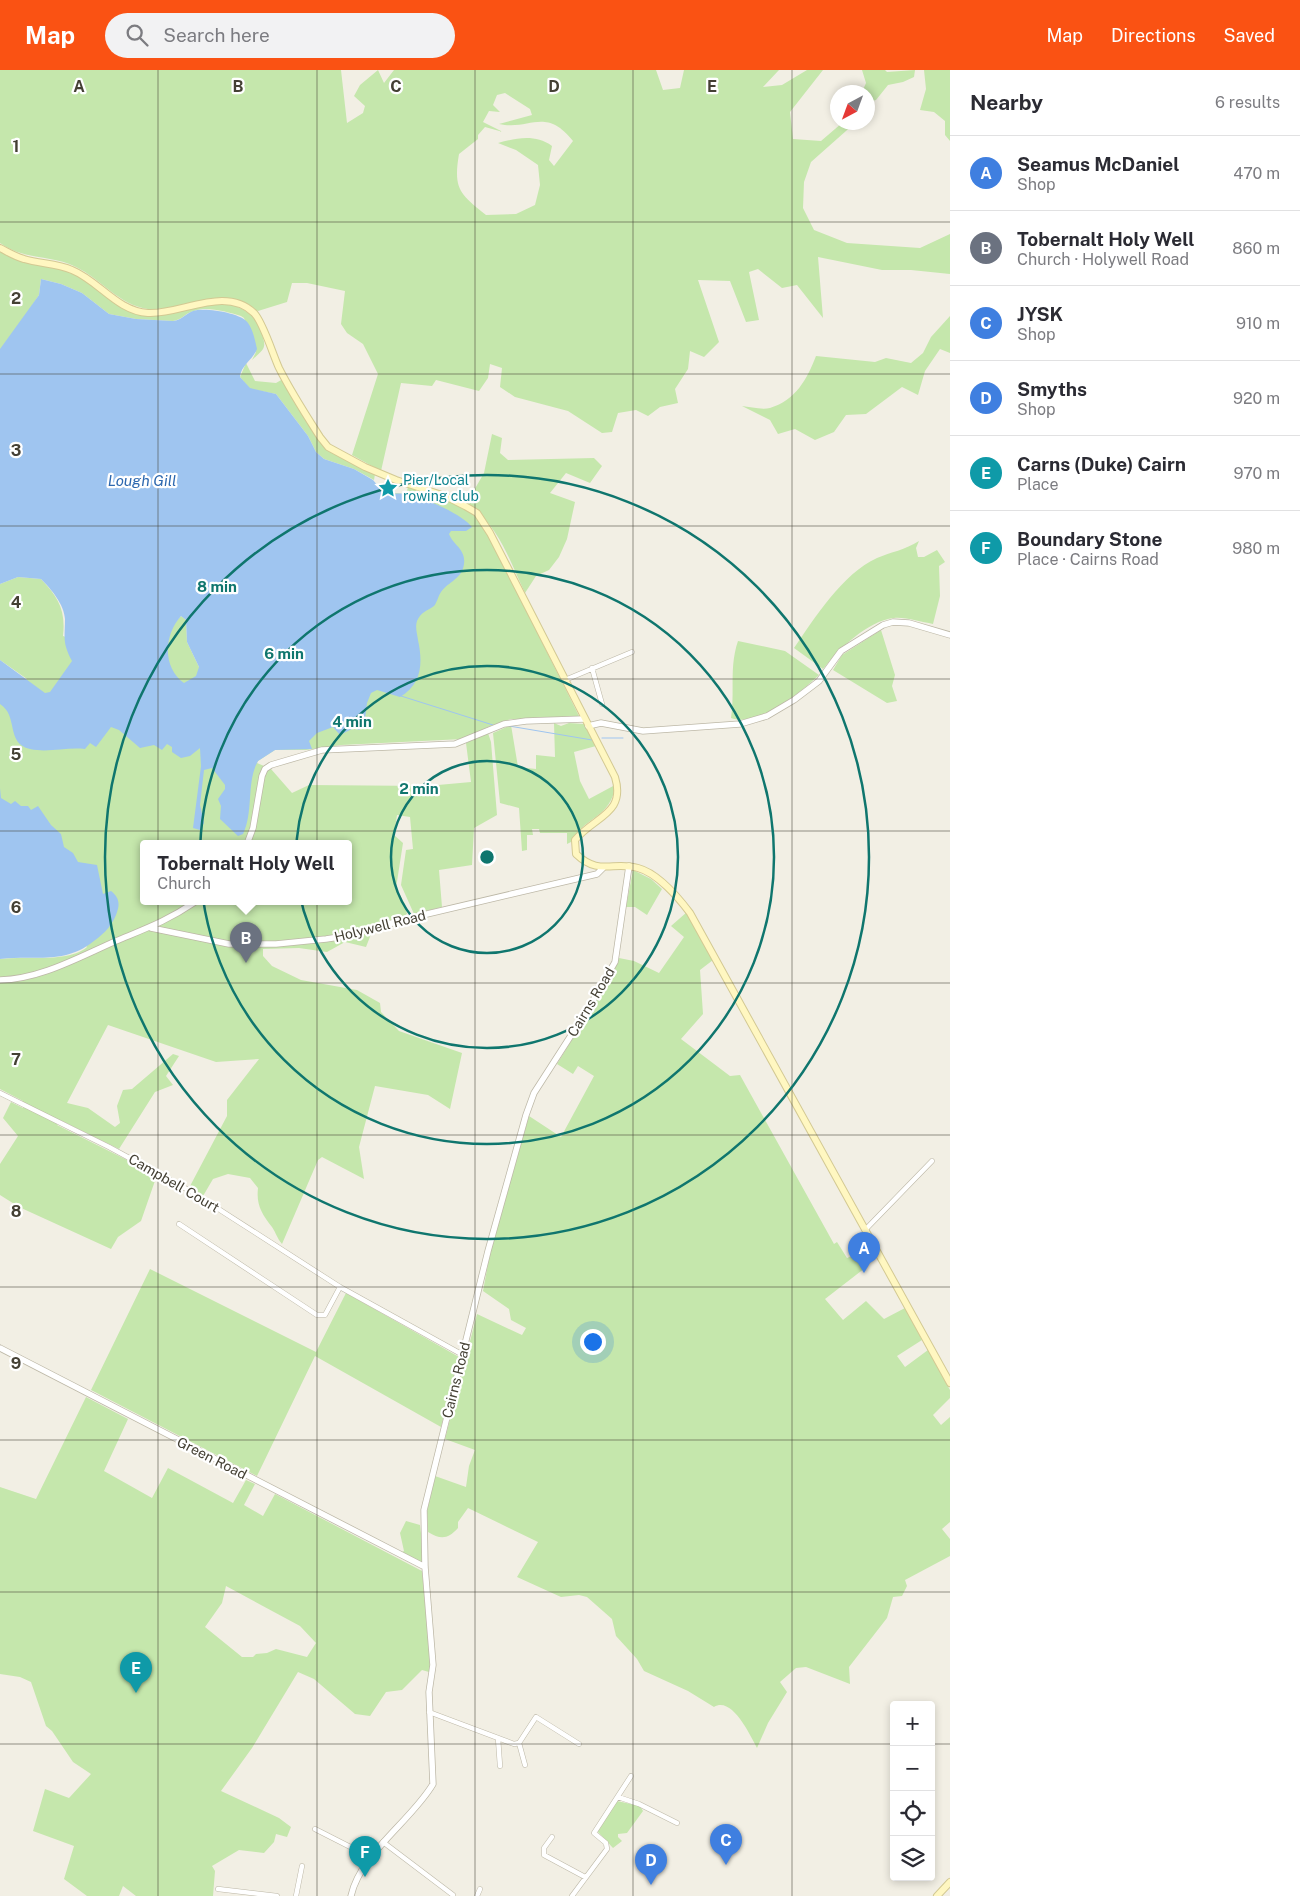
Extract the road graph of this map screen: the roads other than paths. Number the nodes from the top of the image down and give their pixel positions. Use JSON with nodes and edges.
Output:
{"nodes":[{"id":1,"x":0,"y":248,"type":"edge"},
{"id":2,"x":950,"y":635,"type":"edge"},
{"id":3,"x":632,"y":652,"type":"dead end"},
{"id":4,"x":592,"y":668,"type":"junction"},
{"id":5,"x":565,"y":680,"type":"junction"},
{"id":6,"x":602,"y":704,"type":"dead end"},
{"id":7,"x":584,"y":719,"type":"junction"},
{"id":8,"x":588,"y":726,"type":"junction"},
{"id":9,"x":249,"y":840,"type":"edge"},
{"id":10,"x":629,"y":866,"type":"junction"},
{"id":11,"x":603,"y":868,"type":"junction"},
{"id":12,"x":190,"y":905,"type":"edge"},
{"id":13,"x":151,"y":928,"type":"junction"},
{"id":14,"x":0,"y":980,"type":"edge"},
{"id":15,"x":0,"y":1093,"type":"edge"},
{"id":16,"x":932,"y":1161,"type":"dead end"},
{"id":17,"x":179,"y":1224,"type":"dead end"},
{"id":18,"x":866,"y":1230,"type":"junction"},
{"id":19,"x":340,"y":1287,"type":"junction"},
{"id":20,"x":0,"y":1348,"type":"edge"},
{"id":21,"x":463,"y":1355,"type":"junction"},
{"id":22,"x":950,"y":1383,"type":"edge"},
{"id":23,"x":425,"y":1568,"type":"junction"},
{"id":24,"x":429,"y":1712,"type":"junction"},
{"id":25,"x":498,"y":1738,"type":"junction"},
{"id":26,"x":520,"y":1743,"type":"junction"},
{"id":27,"x":579,"y":1744,"type":"dead end"},
{"id":28,"x":500,"y":1766,"type":"dead end"},
{"id":29,"x":525,"y":1766,"type":"dead end"},
{"id":30,"x":632,"y":1776,"type":"dead end"},
{"id":31,"x":618,"y":1797,"type":"junction"},
{"id":32,"x":677,"y":1823,"type":"dead end"},
{"id":33,"x":315,"y":1829,"type":"dead end"},
{"id":34,"x":552,"y":1837,"type":"dead end"},
{"id":35,"x":383,"y":1842,"type":"junction"},
{"id":36,"x":372,"y":1858,"type":"junction"},
{"id":37,"x":302,"y":1866,"type":"dead end"},
{"id":38,"x":585,"y":1877,"type":"junction"},
{"id":39,"x":950,"y":1882,"type":"edge"},
{"id":40,"x":218,"y":1889,"type":"dead end"},
{"id":41,"x":480,"y":1889,"type":"dead end"},
{"id":42,"x":453,"y":1895,"type":"edge"},
{"id":43,"x":277,"y":1896,"type":"edge"},
{"id":44,"x":296,"y":1896,"type":"edge"},
{"id":45,"x":351,"y":1896,"type":"edge"},
{"id":46,"x":477,"y":1896,"type":"edge"},
{"id":47,"x":572,"y":1896,"type":"edge"},
{"id":48,"x":937,"y":1896,"type":"edge"}],
"edges":[{"from":1,"to":5,"type":"main road"},
{"from":2,"to":8,"type":"street"},
{"from":3,"to":4,"type":"street"},
{"from":4,"to":5,"type":"street"},
{"from":4,"to":6,"type":"street"},
{"from":5,"to":7,"type":"main road"},
{"from":7,"to":8,"type":"main road"},
{"from":7,"to":9,"type":"street"},
{"from":8,"to":11,"type":"main road"},
{"from":10,"to":11,"type":"main road"},
{"from":10,"to":18,"type":"main road"},
{"from":10,"to":21,"type":"street","name":"Cairns Road"},
{"from":11,"to":13,"type":"street","name":"Holywell Road"},
{"from":12,"to":13,"type":"street"},
{"from":13,"to":14,"type":"street"},
{"from":15,"to":19,"type":"street","name":"Campbell Court"},
{"from":16,"to":18,"type":"street"},
{"from":17,"to":19,"type":"street"},
{"from":18,"to":22,"type":"main road"},
{"from":19,"to":21,"type":"street","name":"Campbell Court"},
{"from":20,"to":23,"type":"street","name":"Green Road"},
{"from":21,"to":23,"type":"street","name":"Cairns Road"},
{"from":23,"to":24,"type":"street","name":"Cairns Road"},
{"from":24,"to":25,"type":"street"},
{"from":24,"to":35,"type":"street","name":"Cairns Road"},
{"from":25,"to":26,"type":"street"},
{"from":25,"to":28,"type":"street"},
{"from":26,"to":27,"type":"street"},
{"from":26,"to":29,"type":"street"},
{"from":30,"to":31,"type":"street"},
{"from":31,"to":32,"type":"street"},
{"from":31,"to":38,"type":"street"},
{"from":33,"to":36,"type":"street"},
{"from":34,"to":38,"type":"street"},
{"from":35,"to":36,"type":"street","name":"Cairns Road"},
{"from":35,"to":42,"type":"street"},
{"from":36,"to":45,"type":"street","name":"Cairns Road"},
{"from":37,"to":44,"type":"street"},
{"from":38,"to":47,"type":"street"},
{"from":39,"to":48,"type":"main road"},
{"from":40,"to":43,"type":"street"},
{"from":41,"to":46,"type":"street"}]}
